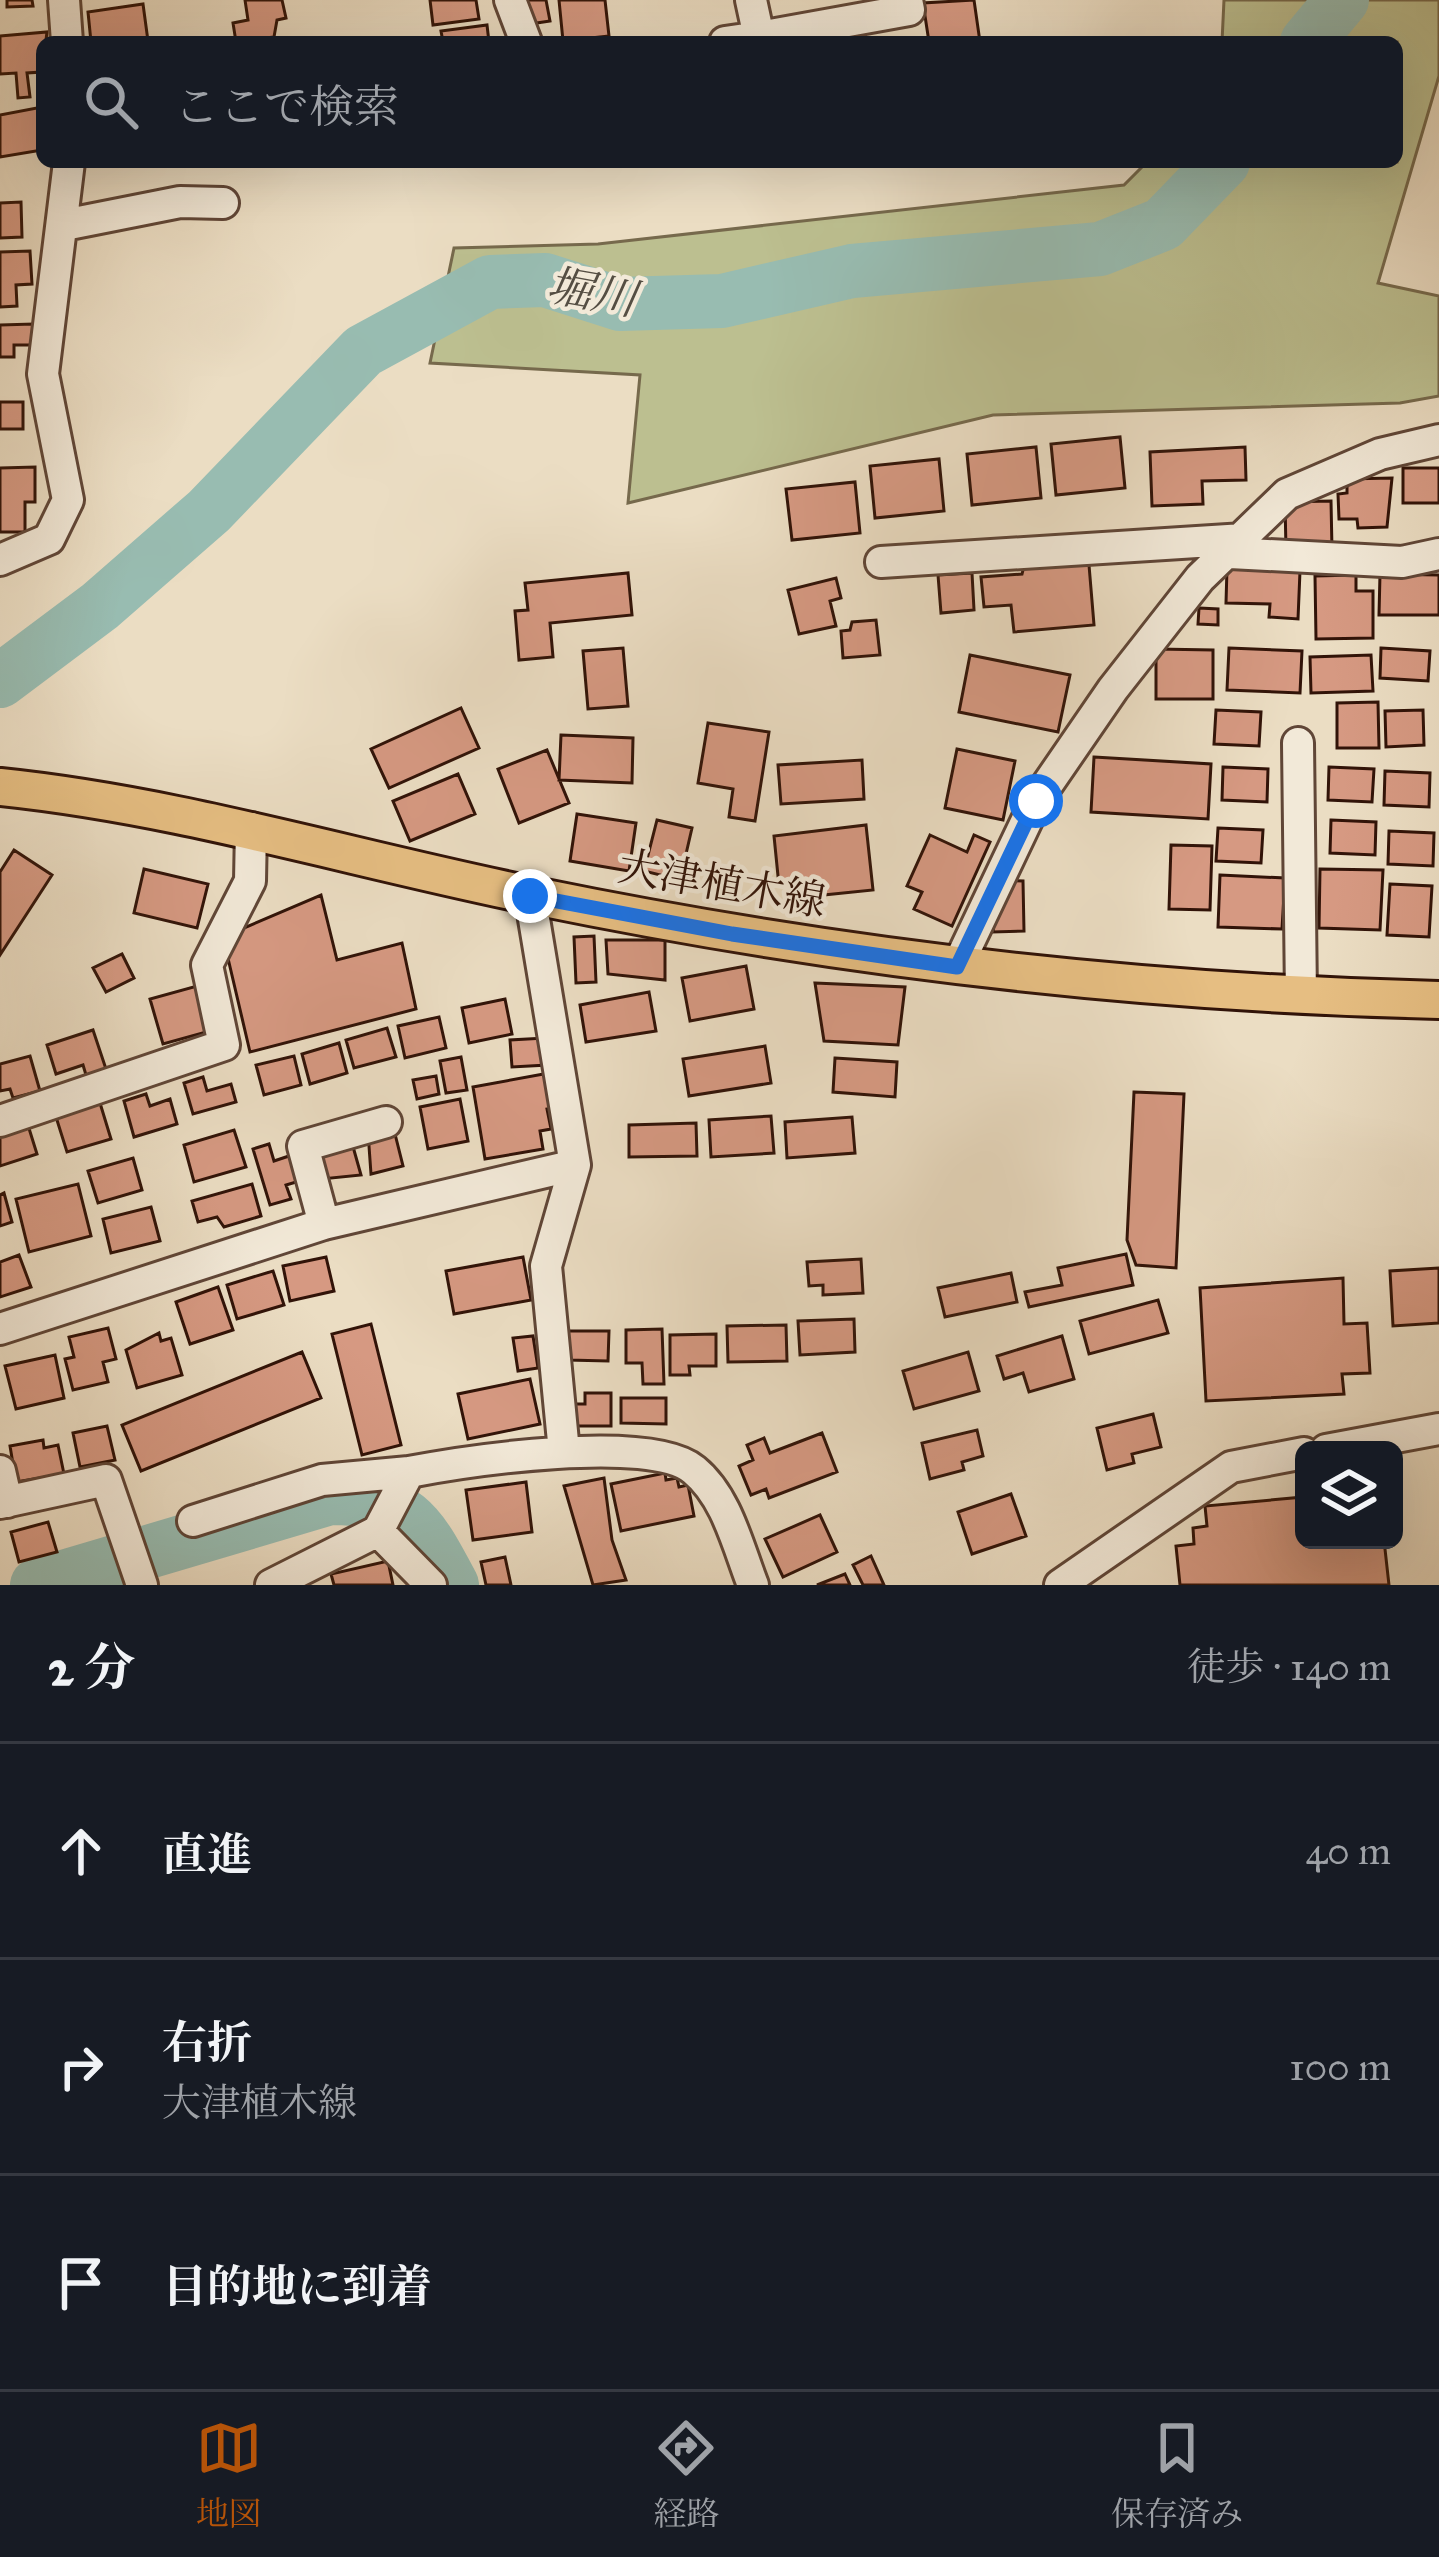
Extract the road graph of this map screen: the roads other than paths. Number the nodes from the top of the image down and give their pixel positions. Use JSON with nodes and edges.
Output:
{"nodes":[{"id":1,"x":64,"y":0,"type":"edge"},
{"id":2,"x":510,"y":0,"type":"edge"},
{"id":3,"x":751,"y":0,"type":"edge"},
{"id":4,"x":908,"y":0,"type":"edge"},
{"id":5,"x":67,"y":36,"type":"edge"},
{"id":6,"x":524,"y":36,"type":"edge"},
{"id":7,"x":759,"y":36,"type":"edge"},
{"id":8,"x":765,"y":36,"type":"edge"},
{"id":9,"x":69,"y":168,"type":"edge"},
{"id":10,"x":223,"y":203,"type":"dead end"},
{"id":11,"x":64,"y":225,"type":"junction"},
{"id":12,"x":1439,"y":440,"type":"edge"},
{"id":13,"x":1237,"y":546,"type":"junction"},
{"id":14,"x":1439,"y":554,"type":"edge"},
{"id":15,"x":0,"y":560,"type":"edge"},
{"id":16,"x":880,"y":562,"type":"dead end"},
{"id":17,"x":1298,"y":743,"type":"dead end"},
{"id":18,"x":0,"y":787,"type":"edge"},
{"id":19,"x":251,"y":828,"type":"junction"},
{"id":20,"x":530,"y":896,"type":"junction"},
{"id":21,"x":957,"y":967,"type":"junction"},
{"id":22,"x":1300,"y":997,"type":"junction"},
{"id":23,"x":1439,"y":1000,"type":"edge"},
{"id":24,"x":0,"y":1121,"type":"edge"},
{"id":25,"x":386,"y":1122,"type":"dead end"},
{"id":26,"x":575,"y":1166,"type":"junction"},
{"id":27,"x":324,"y":1224,"type":"junction"},
{"id":28,"x":0,"y":1329,"type":"edge"},
{"id":29,"x":1439,"y":1429,"type":"edge"},
{"id":30,"x":1374,"y":1441,"type":"edge"},
{"id":31,"x":564,"y":1452,"type":"junction"},
{"id":32,"x":1295,"y":1455,"type":"edge"},
{"id":33,"x":409,"y":1472,"type":"junction"},
{"id":34,"x":2,"y":1492,"type":"edge"},
{"id":35,"x":193,"y":1521,"type":"dead end"},
{"id":36,"x":378,"y":1532,"type":"junction"},
{"id":37,"x":142,"y":1585,"type":"edge"},
{"id":38,"x":271,"y":1585,"type":"edge"},
{"id":39,"x":431,"y":1585,"type":"edge"},
{"id":40,"x":753,"y":1585,"type":"edge"},
{"id":41,"x":1060,"y":1585,"type":"edge"}],
"edges":[{"from":1,"to":5,"type":"street"},
{"from":2,"to":6,"type":"street"},
{"from":3,"to":7,"type":"street"},
{"from":4,"to":8,"type":"street"},
{"from":9,"to":11,"type":"street"},
{"from":10,"to":11,"type":"street"},
{"from":11,"to":15,"type":"street"},
{"from":12,"to":13,"type":"street"},
{"from":13,"to":14,"type":"street"},
{"from":13,"to":16,"type":"street"},
{"from":13,"to":21,"type":"street"},
{"from":17,"to":22,"type":"street"},
{"from":18,"to":19,"type":"main road","name":"大津植木線"},
{"from":19,"to":20,"type":"main road","name":"大津植木線"},
{"from":19,"to":24,"type":"street"},
{"from":20,"to":21,"type":"main road","name":"大津植木線"},
{"from":20,"to":26,"type":"street"},
{"from":21,"to":22,"type":"main road","name":"大津植木線"},
{"from":22,"to":23,"type":"main road","name":"大津植木線"},
{"from":25,"to":27,"type":"street"},
{"from":26,"to":27,"type":"street"},
{"from":26,"to":31,"type":"street"},
{"from":27,"to":28,"type":"street"},
{"from":29,"to":30,"type":"street"},
{"from":31,"to":33,"type":"street"},
{"from":31,"to":40,"type":"street"},
{"from":32,"to":41,"type":"street"},
{"from":33,"to":35,"type":"street"},
{"from":33,"to":36,"type":"street"},
{"from":34,"to":37,"type":"street"},
{"from":36,"to":38,"type":"street"},
{"from":36,"to":39,"type":"street"}]}
